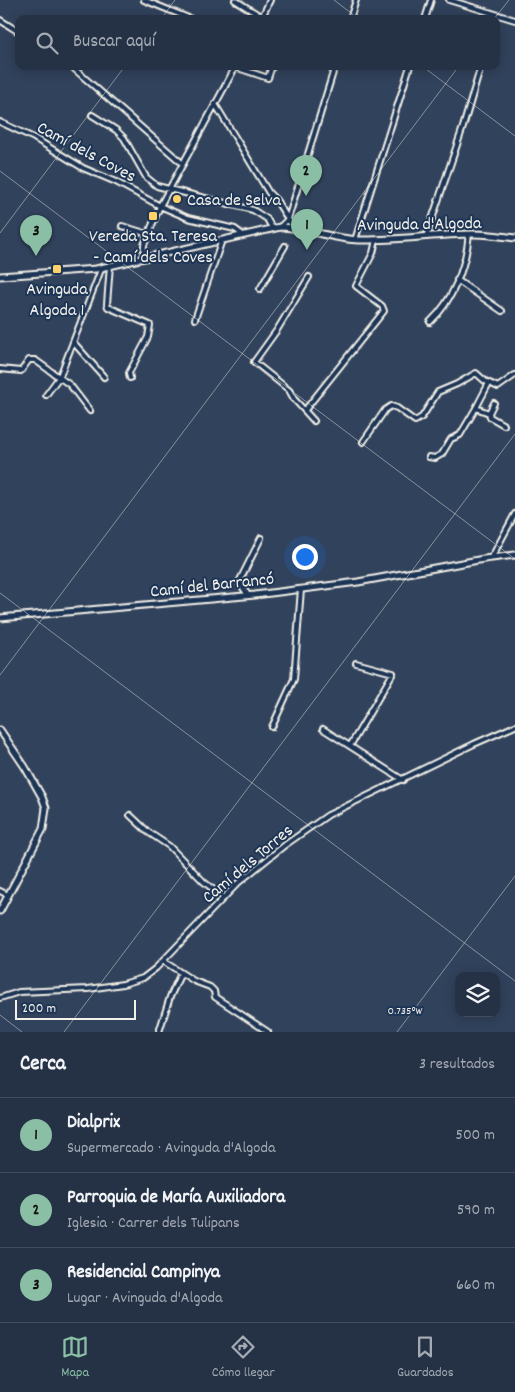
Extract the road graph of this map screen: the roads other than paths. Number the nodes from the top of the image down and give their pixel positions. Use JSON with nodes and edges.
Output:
{"nodes":[{"id":1,"x":144,"y":0,"type":"edge"},
{"id":2,"x":235,"y":0,"type":"edge"},
{"id":3,"x":270,"y":0,"type":"edge"},
{"id":4,"x":356,"y":0,"type":"edge"},
{"id":5,"x":431,"y":0,"type":"edge"},
{"id":6,"x":449,"y":0,"type":"edge"},
{"id":7,"x":181,"y":15,"type":"edge"},
{"id":8,"x":258,"y":15,"type":"edge"},
{"id":9,"x":263,"y":15,"type":"edge"},
{"id":10,"x":351,"y":15,"type":"edge"},
{"id":11,"x":426,"y":15,"type":"edge"},
{"id":12,"x":491,"y":15,"type":"edge"},
{"id":13,"x":500,"y":17,"type":"edge"},
{"id":14,"x":514,"y":19,"type":"edge"},
{"id":15,"x":0,"y":20,"type":"edge"},
{"id":16,"x":15,"y":29,"type":"edge"},
{"id":17,"x":76,"y":70,"type":"edge"},
{"id":18,"x":233,"y":70,"type":"edge"},
{"id":19,"x":244,"y":70,"type":"edge"},
{"id":20,"x":271,"y":70,"type":"edge"},
{"id":21,"x":334,"y":70,"type":"edge"},
{"id":22,"x":409,"y":70,"type":"edge"},
{"id":23,"x":480,"y":70,"type":"edge"},
{"id":24,"x":216,"y":104,"type":"junction"},
{"id":25,"x":92,"y":115,"type":"dead end"},
{"id":26,"x":0,"y":122,"type":"edge"},
{"id":27,"x":183,"y":164,"type":"junction"},
{"id":28,"x":169,"y":190,"type":"junction"},
{"id":29,"x":160,"y":206,"type":"junction"},
{"id":30,"x":288,"y":219,"type":"junction"},
{"id":31,"x":122,"y":226,"type":"dead end"},
{"id":32,"x":280,"y":227,"type":"junction"},
{"id":33,"x":293,"y":227,"type":"junction"},
{"id":34,"x":272,"y":228,"type":"junction"},
{"id":35,"x":148,"y":234,"type":"junction"},
{"id":36,"x":469,"y":234,"type":"junction"},
{"id":37,"x":242,"y":235,"type":"junction"},
{"id":38,"x":426,"y":236,"type":"junction"},
{"id":39,"x":515,"y":238,"type":"edge"},
{"id":40,"x":222,"y":240,"type":"junction"},
{"id":41,"x":356,"y":240,"type":"junction"},
{"id":42,"x":376,"y":240,"type":"junction"},
{"id":43,"x":285,"y":246,"type":"dead end"},
{"id":44,"x":143,"y":258,"type":"junction"},
{"id":45,"x":110,"y":265,"type":"junction"},
{"id":46,"x":102,"y":267,"type":"junction"},
{"id":47,"x":0,"y":276,"type":"edge"},
{"id":48,"x":309,"y":277,"type":"dead end"},
{"id":49,"x":457,"y":280,"type":"junction"},
{"id":50,"x":260,"y":289,"type":"dead end"},
{"id":51,"x":502,"y":310,"type":"dead end"},
{"id":52,"x":195,"y":319,"type":"dead end"},
{"id":53,"x":430,"y":322,"type":"dead end"},
{"id":54,"x":74,"y":342,"type":"junction"},
{"id":55,"x":0,"y":369,"type":"edge"},
{"id":56,"x":515,"y":375,"type":"edge"},
{"id":57,"x":60,"y":376,"type":"junction"},
{"id":58,"x":104,"y":377,"type":"dead end"},
{"id":59,"x":130,"y":378,"type":"dead end"},
{"id":60,"x":489,"y":383,"type":"junction"},
{"id":61,"x":46,"y":395,"type":"dead end"},
{"id":62,"x":494,"y":403,"type":"dead end"},
{"id":63,"x":476,"y":408,"type":"junction"},
{"id":64,"x":305,"y":410,"type":"junction"},
{"id":65,"x":90,"y":411,"type":"dead end"},
{"id":66,"x":489,"y":413,"type":"junction"},
{"id":67,"x":314,"y":421,"type":"dead end"},
{"id":68,"x":504,"y":425,"type":"dead end"},
{"id":69,"x":363,"y":442,"type":"dead end"},
{"id":70,"x":429,"y":457,"type":"dead end"},
{"id":71,"x":515,"y":514,"type":"edge"},
{"id":72,"x":261,"y":538,"type":"dead end"},
{"id":73,"x":515,"y":555,"type":"edge"},
{"id":74,"x":492,"y":557,"type":"junction"},
{"id":75,"x":301,"y":589,"type":"junction"},
{"id":76,"x":248,"y":595,"type":"junction"},
{"id":77,"x":0,"y":618,"type":"edge"},
{"id":78,"x":356,"y":663,"type":"dead end"},
{"id":79,"x":515,"y":726,"type":"edge"},
{"id":80,"x":272,"y":727,"type":"dead end"},
{"id":81,"x":323,"y":729,"type":"dead end"},
{"id":82,"x":1,"y":732,"type":"edge"},
{"id":83,"x":350,"y":746,"type":"junction"},
{"id":84,"x":403,"y":780,"type":"junction"},
{"id":85,"x":130,"y":815,"type":"dead end"},
{"id":86,"x":0,"y":891,"type":"edge"},
{"id":87,"x":8,"y":895,"type":"junction"},
{"id":88,"x":224,"y":898,"type":"junction"},
{"id":89,"x":0,"y":911,"type":"edge"},
{"id":90,"x":163,"y":960,"type":"junction"},
{"id":91,"x":181,"y":973,"type":"junction"},
{"id":92,"x":0,"y":998,"type":"edge"},
{"id":93,"x":159,"y":1032,"type":"edge"},
{"id":94,"x":268,"y":1032,"type":"edge"}],
"edges":[{"from":1,"to":7,"type":"street"},
{"from":2,"to":8,"type":"street"},
{"from":3,"to":9,"type":"street"},
{"from":4,"to":10,"type":"street"},
{"from":5,"to":11,"type":"street"},
{"from":6,"to":12,"type":"street"},
{"from":13,"to":14,"type":"street"},
{"from":15,"to":16,"type":"street"},
{"from":17,"to":27,"type":"street"},
{"from":18,"to":24,"type":"street"},
{"from":19,"to":20,"type":"street"},
{"from":21,"to":30,"type":"street"},
{"from":22,"to":41,"type":"street"},
{"from":23,"to":38,"type":"street"},
{"from":24,"to":27,"type":"street"},
{"from":24,"to":30,"type":"street"},
{"from":25,"to":28,"type":"street"},
{"from":26,"to":29,"type":"street","name":"Camí dels Coves"},
{"from":27,"to":28,"type":"street"},
{"from":28,"to":29,"type":"street"},
{"from":28,"to":34,"type":"street"},
{"from":29,"to":35,"type":"street"},
{"from":29,"to":37,"type":"street","name":"Camí dels Coves"},
{"from":30,"to":32,"type":"street"},
{"from":30,"to":33,"type":"street"},
{"from":31,"to":35,"type":"street"},
{"from":32,"to":33,"type":"street","name":"Avinguda d'Algoda"},
{"from":32,"to":34,"type":"street","name":"Avinguda d'Algoda"},
{"from":33,"to":41,"type":"street","name":"Avinguda d'Algoda"},
{"from":34,"to":37,"type":"street","name":"Avinguda d'Algoda"},
{"from":35,"to":44,"type":"street"},
{"from":36,"to":38,"type":"street","name":"Avinguda d'Algoda"},
{"from":36,"to":39,"type":"street","name":"Avinguda d'Algoda"},
{"from":36,"to":49,"type":"street"},
{"from":37,"to":40,"type":"street","name":"Avinguda d'Algoda"},
{"from":38,"to":42,"type":"street","name":"Avinguda d'Algoda"},
{"from":40,"to":44,"type":"street","name":"Avinguda d'Algoda"},
{"from":40,"to":52,"type":"street"},
{"from":41,"to":42,"type":"street","name":"Avinguda d'Algoda"},
{"from":42,"to":64,"type":"street"},
{"from":43,"to":50,"type":"street"},
{"from":44,"to":45,"type":"street","name":"Avinguda d'Algoda"},
{"from":45,"to":46,"type":"street","name":"Avinguda d'Algoda"},
{"from":45,"to":59,"type":"street"},
{"from":46,"to":47,"type":"street","name":"Avinguda d'Algoda"},
{"from":46,"to":54,"type":"street"},
{"from":48,"to":64,"type":"street"},
{"from":49,"to":51,"type":"street"},
{"from":49,"to":53,"type":"street"},
{"from":54,"to":57,"type":"street"},
{"from":54,"to":58,"type":"street"},
{"from":55,"to":57,"type":"street"},
{"from":56,"to":60,"type":"street"},
{"from":57,"to":61,"type":"street"},
{"from":57,"to":65,"type":"street"},
{"from":60,"to":63,"type":"street"},
{"from":60,"to":69,"type":"street"},
{"from":62,"to":66,"type":"street"},
{"from":63,"to":66,"type":"street"},
{"from":63,"to":70,"type":"street"},
{"from":64,"to":67,"type":"street"},
{"from":66,"to":68,"type":"street"},
{"from":71,"to":74,"type":"street"},
{"from":72,"to":76,"type":"street"},
{"from":73,"to":74,"type":"street","name":"Camí del Barrancó"},
{"from":74,"to":75,"type":"street","name":"Camí del Barrancó"},
{"from":75,"to":76,"type":"street","name":"Camí del Barrancó"},
{"from":75,"to":80,"type":"street"},
{"from":76,"to":77,"type":"street","name":"Camí del Barrancó"},
{"from":78,"to":83,"type":"street"},
{"from":79,"to":84,"type":"street","name":"Camí dels Torres"},
{"from":81,"to":83,"type":"street"},
{"from":82,"to":87,"type":"street"},
{"from":83,"to":84,"type":"street"},
{"from":84,"to":88,"type":"street","name":"Camí dels Torres"},
{"from":85,"to":88,"type":"street"},
{"from":86,"to":87,"type":"street"},
{"from":87,"to":89,"type":"street"},
{"from":88,"to":90,"type":"street","name":"Camí dels Torres"},
{"from":90,"to":91,"type":"street"},
{"from":90,"to":92,"type":"street","name":"Camí dels Torres"},
{"from":91,"to":93,"type":"street"},
{"from":91,"to":94,"type":"street"}]}
